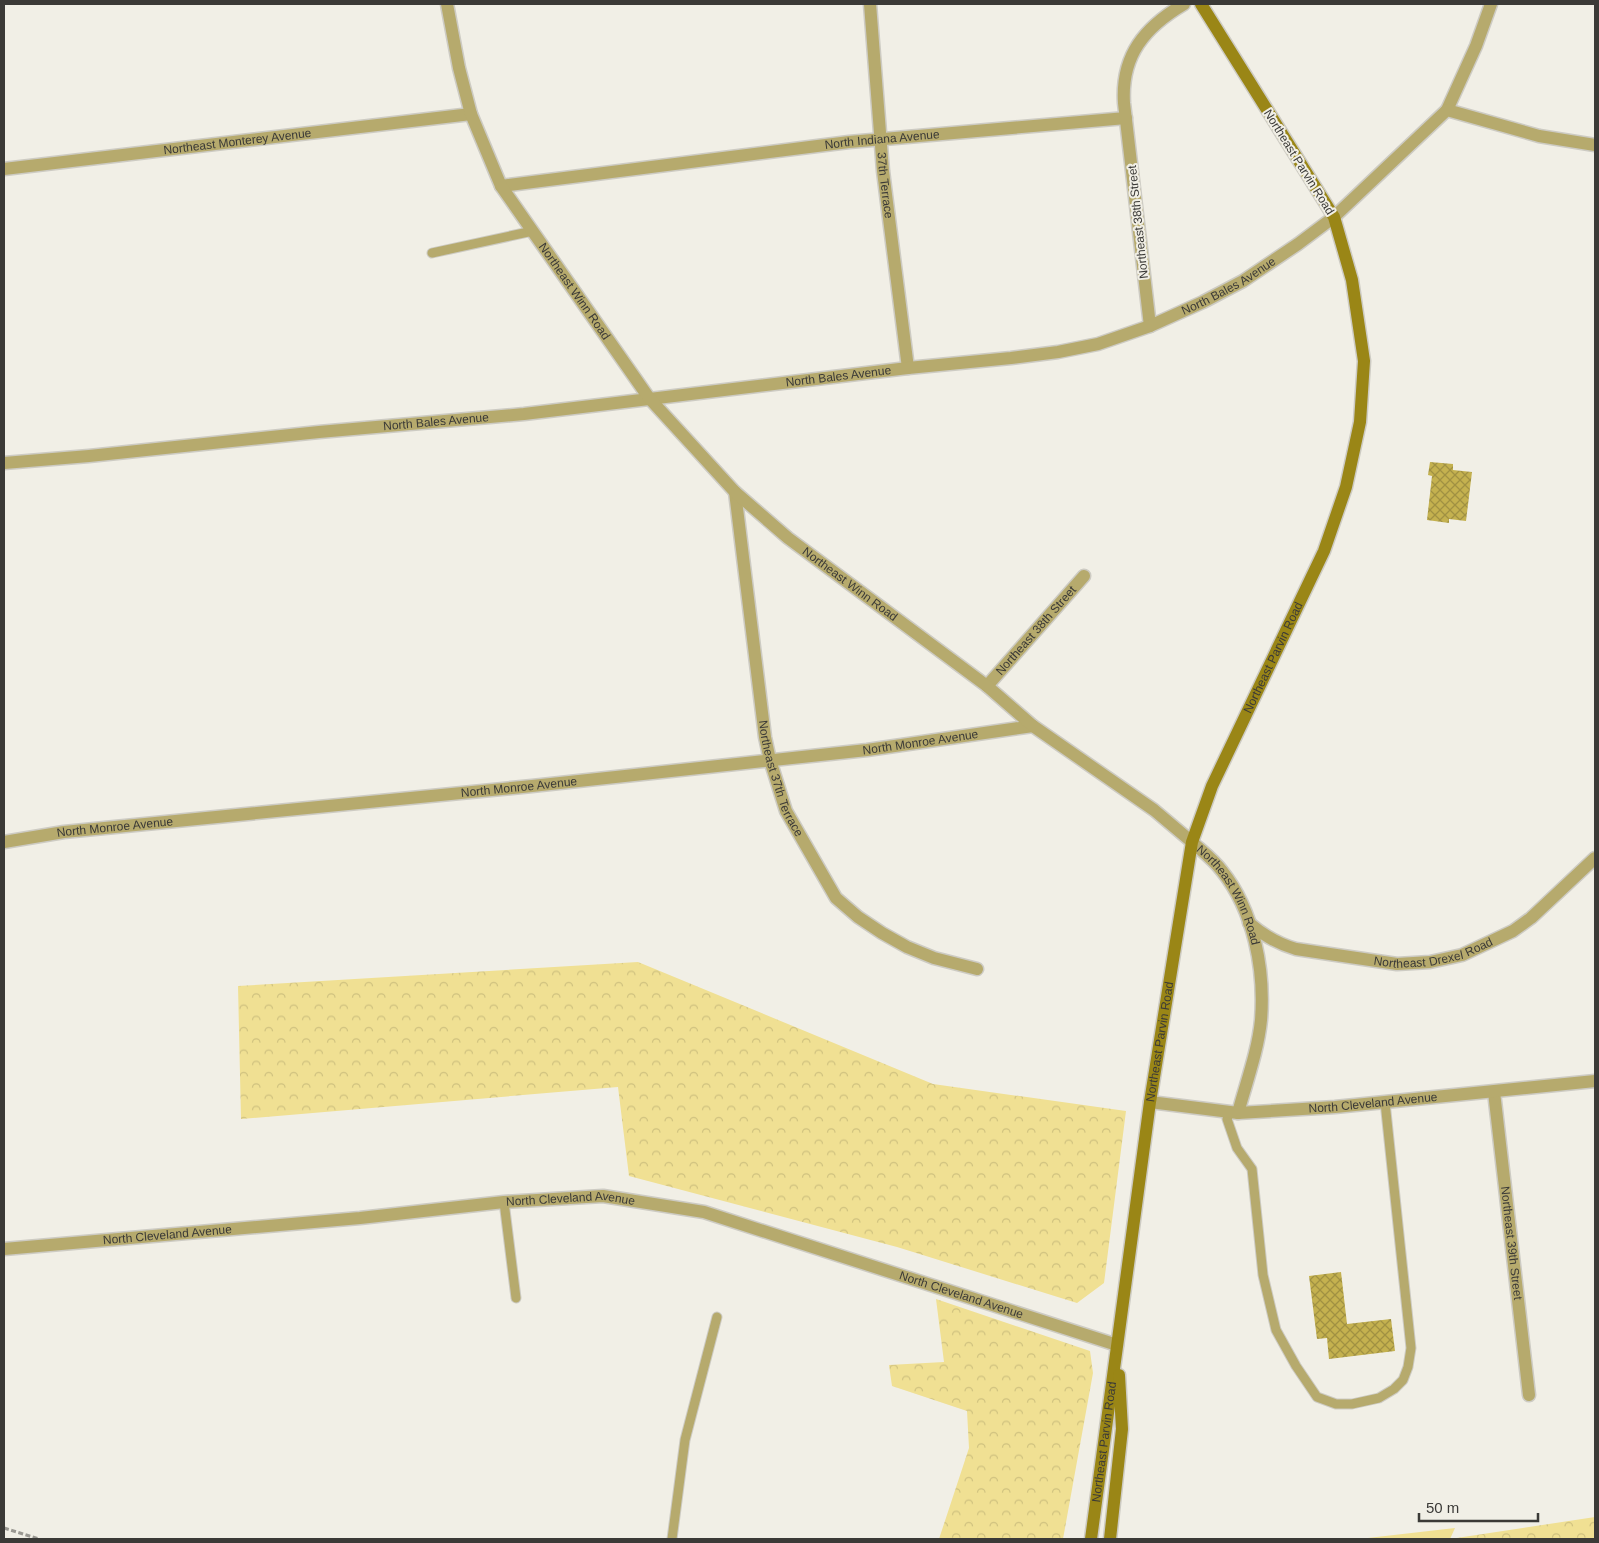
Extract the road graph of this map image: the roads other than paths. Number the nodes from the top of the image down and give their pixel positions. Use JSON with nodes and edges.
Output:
{"nodes":[{"id":1,"x":447,"y":4,"type":"edge"},
{"id":2,"x":870,"y":4,"type":"edge"},
{"id":3,"x":1184,"y":4,"type":"edge"},
{"id":4,"x":1201,"y":4,"type":"edge"},
{"id":5,"x":1491,"y":4,"type":"edge"},
{"id":6,"x":1447,"y":110,"type":"junction"},
{"id":7,"x":471,"y":114,"type":"junction"},
{"id":8,"x":1126,"y":118,"type":"junction"},
{"id":9,"x":880,"y":139,"type":"junction"},
{"id":10,"x":1595,"y":145,"type":"edge"},
{"id":11,"x":4,"y":169,"type":"edge"},
{"id":12,"x":501,"y":186,"type":"junction"},
{"id":13,"x":1334,"y":218,"type":"junction"},
{"id":14,"x":533,"y":232,"type":"junction"},
{"id":15,"x":432,"y":253,"type":"dead end"},
{"id":16,"x":1150,"y":326,"type":"junction"},
{"id":17,"x":908,"y":368,"type":"junction"},
{"id":18,"x":649,"y":398,"type":"junction"},
{"id":19,"x":4,"y":463,"type":"edge"},
{"id":20,"x":735,"y":492,"type":"junction"},
{"id":21,"x":1084,"y":576,"type":"dead end"},
{"id":22,"x":988,"y":686,"type":"junction"},
{"id":23,"x":1033,"y":726,"type":"junction"},
{"id":24,"x":770,"y":760,"type":"junction"},
{"id":25,"x":4,"y":842,"type":"edge"},
{"id":26,"x":1192,"y":842,"type":"junction"},
{"id":27,"x":1595,"y":858,"type":"edge"},
{"id":28,"x":1249,"y":922,"type":"junction"},
{"id":29,"x":977,"y":969,"type":"dead end"},
{"id":30,"x":1595,"y":1081,"type":"edge"},
{"id":31,"x":1494,"y":1092,"type":"junction"},
{"id":32,"x":1150,"y":1102,"type":"junction"},
{"id":33,"x":1385,"y":1102,"type":"junction"},
{"id":34,"x":1234,"y":1112,"type":"junction"},
{"id":35,"x":504,"y":1202,"type":"junction"},
{"id":36,"x":4,"y":1249,"type":"edge"},
{"id":37,"x":516,"y":1298,"type":"dead end"},
{"id":38,"x":717,"y":1317,"type":"dead end"},
{"id":39,"x":1117,"y":1345,"type":"junction"},
{"id":40,"x":1529,"y":1395,"type":"dead end"},
{"id":41,"x":672,"y":1539,"type":"edge"},
{"id":42,"x":1091,"y":1539,"type":"edge"},
{"id":43,"x":1110,"y":1539,"type":"edge"}],
"edges":[{"from":1,"to":7,"type":"street","name":"Northeast Winn Road"},
{"from":2,"to":9,"type":"street","name":"37th Terrace"},
{"from":3,"to":8,"type":"street"},
{"from":4,"to":13,"type":"main road","name":"Northeast Parvin Road"},
{"from":5,"to":6,"type":"street"},
{"from":6,"to":10,"type":"street"},
{"from":6,"to":13,"type":"street","name":"North Bales Avenue"},
{"from":7,"to":11,"type":"street","name":"Northeast Monterey Avenue"},
{"from":7,"to":12,"type":"street","name":"Northeast Winn Road"},
{"from":8,"to":9,"type":"street","name":"North Indiana Avenue"},
{"from":8,"to":16,"type":"street","name":"Northeast 38th Street"},
{"from":9,"to":12,"type":"street","name":"North Indiana Avenue"},
{"from":9,"to":17,"type":"street","name":"37th Terrace"},
{"from":12,"to":14,"type":"street","name":"Northeast Winn Road"},
{"from":13,"to":16,"type":"street","name":"North Bales Avenue"},
{"from":13,"to":26,"type":"main road","name":"Northeast Parvin Road"},
{"from":14,"to":15,"type":"lane"},
{"from":14,"to":18,"type":"street","name":"Northeast Winn Road"},
{"from":16,"to":17,"type":"street","name":"North Bales Avenue"},
{"from":17,"to":18,"type":"street","name":"North Bales Avenue"},
{"from":18,"to":19,"type":"street","name":"North Bales Avenue"},
{"from":18,"to":20,"type":"street","name":"Northeast Winn Road"},
{"from":20,"to":22,"type":"street","name":"Northeast Winn Road"},
{"from":20,"to":24,"type":"street","name":"Northeast 37th Terrace"},
{"from":21,"to":22,"type":"street","name":"Northeast 38th Street"},
{"from":22,"to":23,"type":"street","name":"Northeast Winn Road"},
{"from":23,"to":24,"type":"street","name":"North Monroe Avenue"},
{"from":23,"to":26,"type":"street","name":"Northeast Winn Road"},
{"from":24,"to":25,"type":"street","name":"North Monroe Avenue"},
{"from":24,"to":29,"type":"street","name":"Northeast 37th Terrace"},
{"from":26,"to":28,"type":"street","name":"Northeast Winn Road"},
{"from":26,"to":32,"type":"main road","name":"Northeast Parvin Road"},
{"from":27,"to":28,"type":"street","name":"Northeast Drexel Road"},
{"from":28,"to":34,"type":"street","name":"Northeast Winn Road"},
{"from":30,"to":31,"type":"street","name":"North Cleveland Avenue"},
{"from":31,"to":33,"type":"street","name":"North Cleveland Avenue"},
{"from":31,"to":40,"type":"street","name":"Northeast 39th Street"},
{"from":32,"to":34,"type":"street","name":"North Cleveland Avenue"},
{"from":32,"to":39,"type":"main road","name":"Northeast Parvin Road"},
{"from":33,"to":34,"type":"street","name":"North Cleveland Avenue"},
{"from":33,"to":34,"type":"lane"},
{"from":35,"to":36,"type":"street","name":"North Cleveland Avenue"},
{"from":35,"to":37,"type":"lane"},
{"from":35,"to":39,"type":"street","name":"North Cleveland Avenue"},
{"from":38,"to":41,"type":"lane"},
{"from":39,"to":42,"type":"main road","name":"Northeast Parvin Road"},
{"from":39,"to":43,"type":"main road","name":"Northeast Parvin Road"}]}
